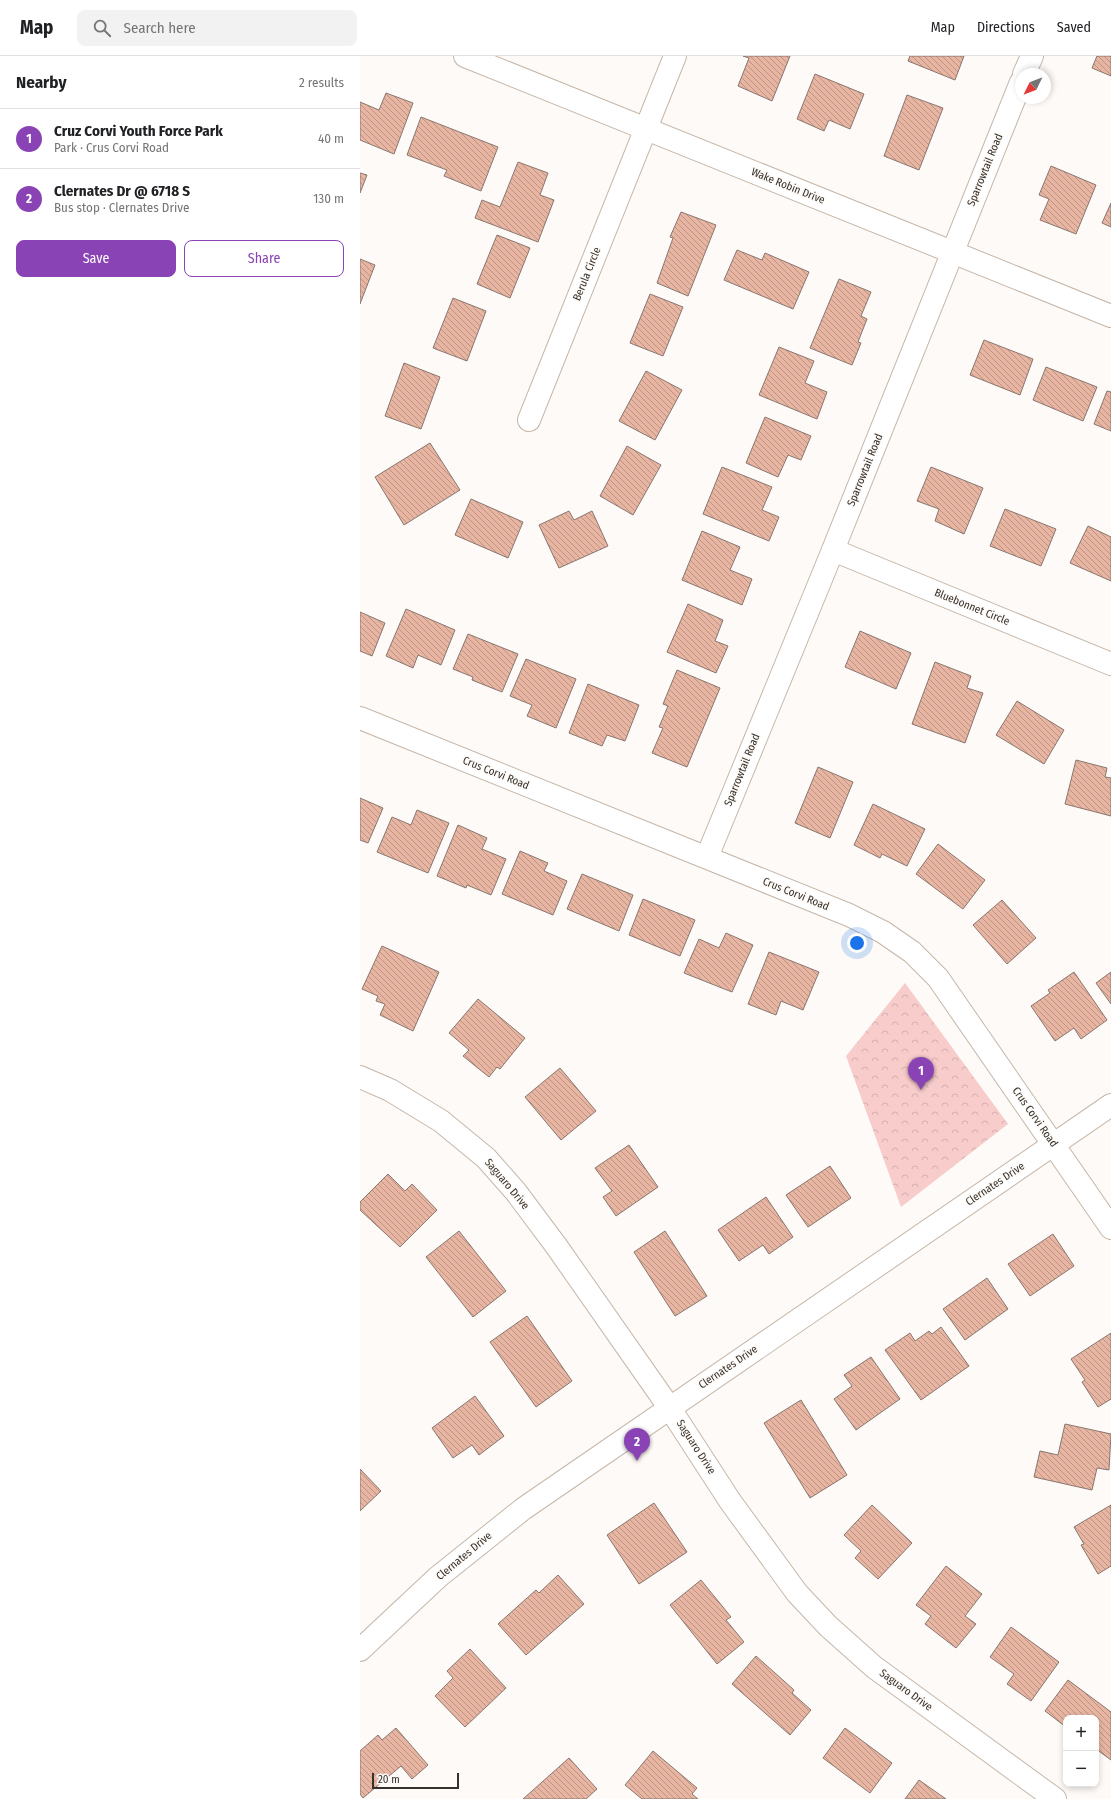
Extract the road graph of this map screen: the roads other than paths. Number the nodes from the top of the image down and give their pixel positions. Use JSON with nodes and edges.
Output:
{"nodes":[{"id":1,"x":466,"y":56,"type":"edge"},
{"id":2,"x":675,"y":56,"type":"edge"},
{"id":3,"x":1032,"y":56,"type":"edge"},
{"id":4,"x":1027,"y":68,"type":"edge"},
{"id":5,"x":1015,"y":97,"type":"edge"},
{"id":6,"x":645,"y":128,"type":"junction"},
{"id":7,"x":952,"y":252,"type":"junction"},
{"id":8,"x":1111,"y":316,"type":"edge"},
{"id":9,"x":529,"y":420,"type":"dead end"},
{"id":10,"x":833,"y":550,"type":"junction"},
{"id":11,"x":1111,"y":664,"type":"edge"},
{"id":12,"x":360,"y":718,"type":"edge"},
{"id":13,"x":707,"y":857,"type":"junction"},
{"id":14,"x":360,"y":1077,"type":"edge"},
{"id":15,"x":1111,"y":1105,"type":"edge"},
{"id":16,"x":1054,"y":1144,"type":"junction"},
{"id":17,"x":1111,"y":1228,"type":"edge"},
{"id":18,"x":670,"y":1407,"type":"junction"},
{"id":19,"x":360,"y":1650,"type":"edge"},
{"id":20,"x":1055,"y":1799,"type":"edge"}],
"edges":[{"from":1,"to":6,"type":"street","name":"Wake Robin Drive"},
{"from":2,"to":6,"type":"street","name":"Berula Circle"},
{"from":3,"to":4,"type":"street"},
{"from":5,"to":7,"type":"street","name":"Sparrowtail Road"},
{"from":6,"to":7,"type":"street","name":"Wake Robin Drive"},
{"from":6,"to":9,"type":"street","name":"Berula Circle"},
{"from":7,"to":8,"type":"street","name":"Wake Robin Drive"},
{"from":7,"to":10,"type":"street","name":"Sparrowtail Road"},
{"from":10,"to":11,"type":"street","name":"Bluebonnet Circle"},
{"from":10,"to":13,"type":"street","name":"Sparrowtail Road"},
{"from":12,"to":13,"type":"street","name":"Crus Corvi Road"},
{"from":13,"to":16,"type":"street","name":"Crus Corvi Road"},
{"from":14,"to":18,"type":"street","name":"Saguaro Drive"},
{"from":15,"to":16,"type":"street","name":"Clernates Drive"},
{"from":16,"to":17,"type":"street","name":"Crus Corvi Road"},
{"from":16,"to":18,"type":"street","name":"Clernates Drive"},
{"from":18,"to":19,"type":"street","name":"Clernates Drive"},
{"from":18,"to":20,"type":"street","name":"Saguaro Drive"}]}
